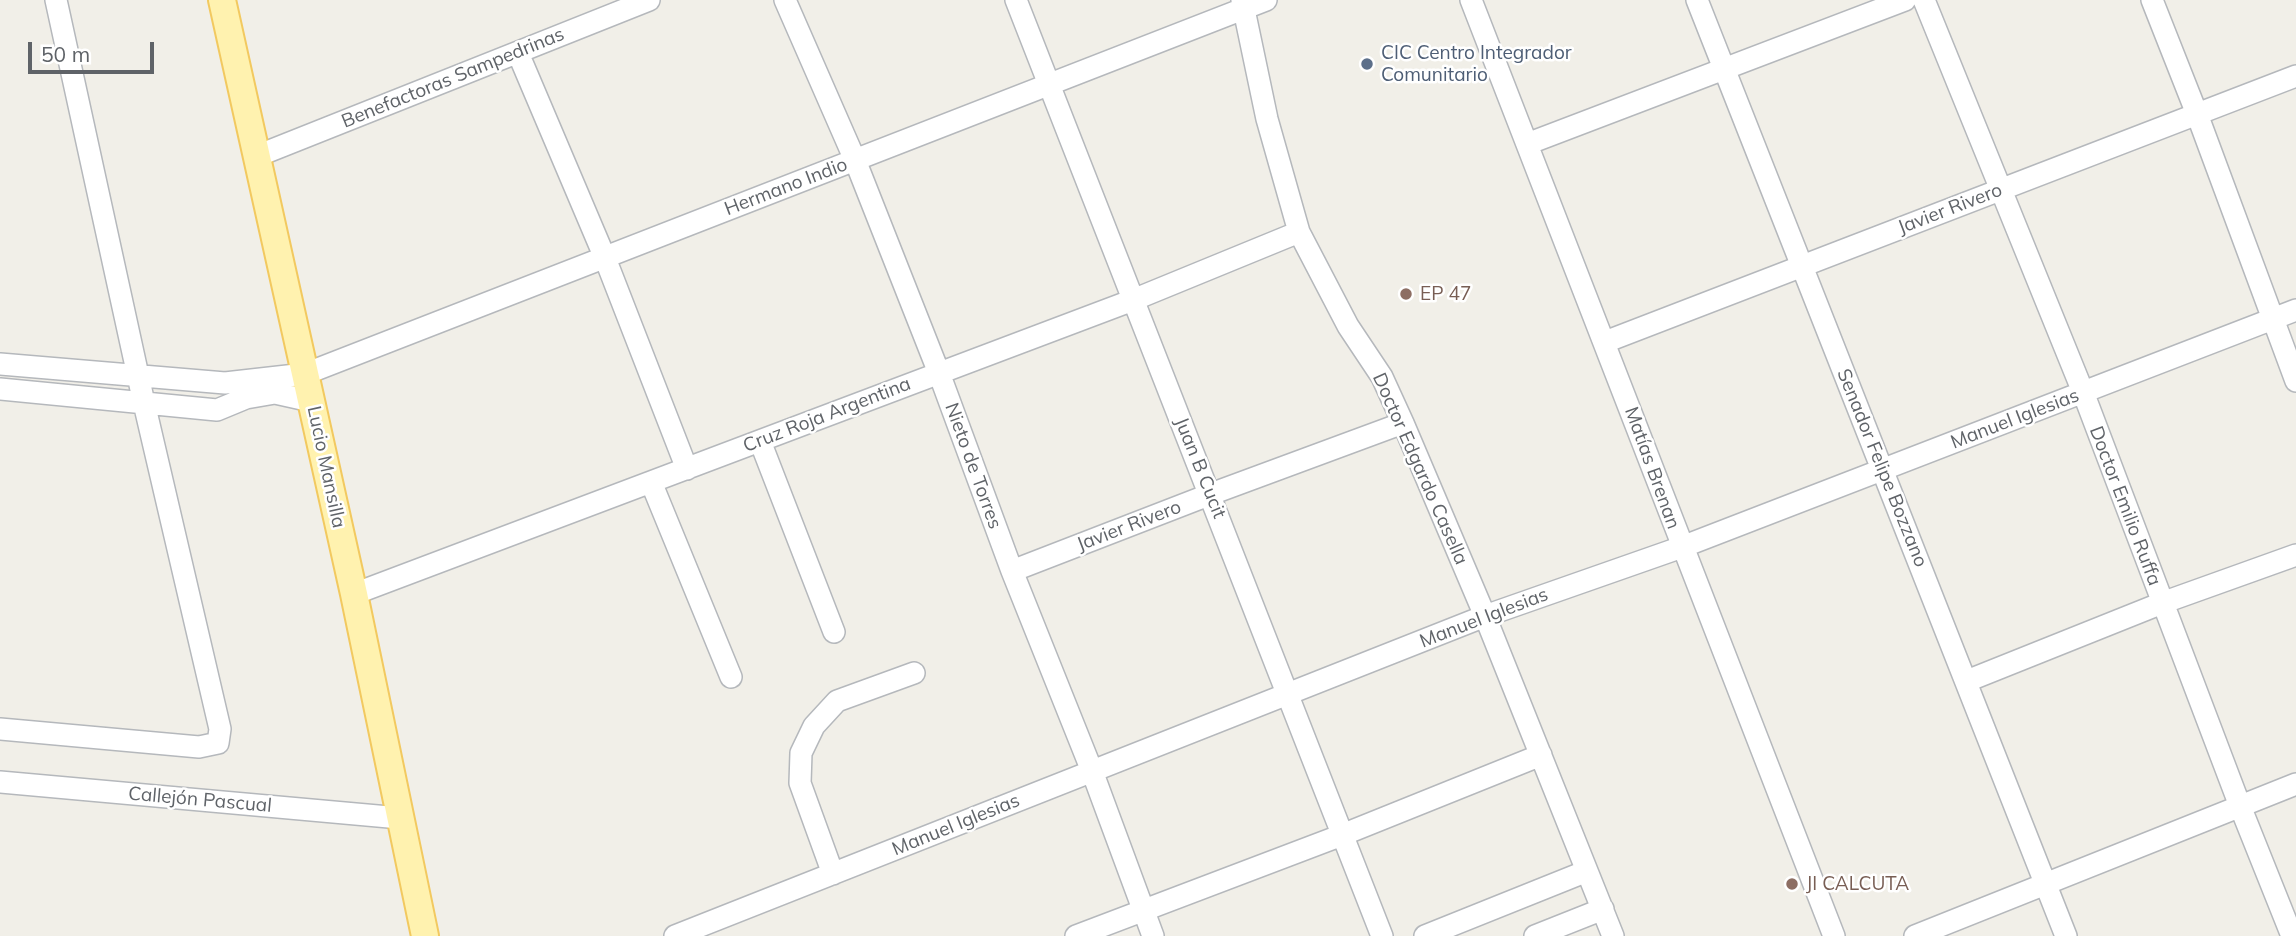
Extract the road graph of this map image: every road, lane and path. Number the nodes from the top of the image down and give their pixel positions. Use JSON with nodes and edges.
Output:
{"nodes":[{"id":1,"x":56,"y":0,"type":"edge"},
{"id":2,"x":222,"y":0,"type":"edge"},
{"id":3,"x":649,"y":0,"type":"edge"},
{"id":4,"x":785,"y":0,"type":"edge"},
{"id":5,"x":1016,"y":0,"type":"edge"},
{"id":6,"x":1266,"y":0,"type":"edge"},
{"id":7,"x":1471,"y":0,"type":"edge"},
{"id":8,"x":1697,"y":0,"type":"edge"},
{"id":9,"x":1905,"y":0,"type":"edge"},
{"id":10,"x":1924,"y":0,"type":"edge"},
{"id":11,"x":2151,"y":0,"type":"edge"},
{"id":12,"x":1243,"y":4,"type":"edge"},
{"id":13,"x":518,"y":53,"type":"junction"},
{"id":14,"x":1724,"y":69,"type":"junction"},
{"id":15,"x":2296,"y":76,"type":"edge"},
{"id":16,"x":1048,"y":85,"type":"junction"},
{"id":17,"x":2197,"y":114,"type":"junction"},
{"id":18,"x":1528,"y":144,"type":"junction"},
{"id":19,"x":257,"y":156,"type":"junction"},
{"id":20,"x":855,"y":160,"type":"junction"},
{"id":21,"x":2000,"y":190,"type":"junction"},
{"id":22,"x":1299,"y":232,"type":"junction"},
{"id":23,"x":605,"y":258,"type":"junction"},
{"id":24,"x":1802,"y":266,"type":"junction"},
{"id":25,"x":1133,"y":300,"type":"junction"},
{"id":26,"x":2296,"y":310,"type":"edge"},
{"id":27,"x":2273,"y":319,"type":"junction"},
{"id":28,"x":1605,"y":342,"type":"junction"},
{"id":29,"x":0,"y":364,"type":"edge"},
{"id":30,"x":939,"y":373,"type":"junction"},
{"id":31,"x":305,"y":374,"type":"junction"},
{"id":32,"x":138,"y":376,"type":"junction"},
{"id":33,"x":2296,"y":381,"type":"edge"},
{"id":34,"x":0,"y":388,"type":"edge"},
{"id":35,"x":2082,"y":393,"type":"junction"},
{"id":36,"x":311,"y":401,"type":"junction"},
{"id":37,"x":144,"y":403,"type":"junction"},
{"id":38,"x":1403,"y":423,"type":"junction"},
{"id":39,"x":760,"y":441,"type":"junction"},
{"id":40,"x":687,"y":469,"type":"junction"},
{"id":41,"x":1882,"y":470,"type":"junction"},
{"id":42,"x":651,"y":482,"type":"junction"},
{"id":43,"x":1211,"y":494,"type":"junction"},
{"id":44,"x":1682,"y":547,"type":"junction"},
{"id":45,"x":2296,"y":555,"type":"edge"},
{"id":46,"x":1012,"y":572,"type":"junction"},
{"id":47,"x":354,"y":594,"type":"junction"},
{"id":48,"x":2162,"y":603,"type":"junction"},
{"id":49,"x":1485,"y":616,"type":"junction"},
{"id":50,"x":834,"y":632,"type":"dead end"},
{"id":51,"x":914,"y":673,"type":"dead end"},
{"id":52,"x":731,"y":677,"type":"dead end"},
{"id":53,"x":1967,"y":681,"type":"junction"},
{"id":54,"x":1287,"y":694,"type":"junction"},
{"id":55,"x":0,"y":729,"type":"edge"},
{"id":56,"x":1541,"y":755,"type":"junction"},
{"id":57,"x":1092,"y":771,"type":"junction"},
{"id":58,"x":0,"y":782,"type":"edge"},
{"id":59,"x":2296,"y":784,"type":"edge"},
{"id":60,"x":2240,"y":806,"type":"junction"},
{"id":61,"x":400,"y":818,"type":"junction"},
{"id":62,"x":1342,"y":835,"type":"junction"},
{"id":63,"x":1587,"y":871,"type":"junction"},
{"id":64,"x":833,"y":874,"type":"junction"},
{"id":65,"x":2045,"y":884,"type":"junction"},
{"id":66,"x":1603,"y":909,"type":"junction"},
{"id":67,"x":1143,"y":911,"type":"junction"},
{"id":68,"x":689,"y":933,"type":"edge"},
{"id":69,"x":425,"y":936,"type":"edge"},
{"id":70,"x":1076,"y":936,"type":"edge"},
{"id":71,"x":1153,"y":936,"type":"edge"},
{"id":72,"x":1382,"y":936,"type":"edge"},
{"id":73,"x":1425,"y":936,"type":"edge"},
{"id":74,"x":1535,"y":936,"type":"edge"},
{"id":75,"x":1613,"y":936,"type":"edge"},
{"id":76,"x":1834,"y":936,"type":"edge"},
{"id":77,"x":1915,"y":936,"type":"edge"},
{"id":78,"x":2066,"y":936,"type":"edge"},
{"id":79,"x":2292,"y":936,"type":"edge"}],
"edges":[{"from":1,"to":32,"type":"street"},
{"from":2,"to":19,"type":"main road","name":"Lucio Mansilla"},
{"from":3,"to":13,"type":"street","name":"Benefactoras Sampedrinas"},
{"from":4,"to":20,"type":"street","name":"Nieto de Torres"},
{"from":5,"to":16,"type":"street","name":"Juan B Cucit"},
{"from":6,"to":12,"type":"street","name":"Hermano Indio"},
{"from":7,"to":18,"type":"street","name":"Matías Brenan"},
{"from":8,"to":14,"type":"street","name":"Senador Felipe Bozzano"},
{"from":9,"to":14,"type":"street"},
{"from":10,"to":21,"type":"street","name":"Doctor Emilio Ruffa"},
{"from":11,"to":17,"type":"street"},
{"from":12,"to":16,"type":"street","name":"Hermano Indio"},
{"from":12,"to":22,"type":"street","name":"Doctor Edgardo Casella"},
{"from":13,"to":19,"type":"street","name":"Benefactoras Sampedrinas"},
{"from":13,"to":23,"type":"street"},
{"from":14,"to":18,"type":"street"},
{"from":14,"to":24,"type":"street","name":"Senador Felipe Bozzano"},
{"from":15,"to":17,"type":"street","name":"Javier Rivero"},
{"from":16,"to":20,"type":"street","name":"Hermano Indio"},
{"from":16,"to":25,"type":"street","name":"Juan B Cucit"},
{"from":17,"to":21,"type":"street","name":"Javier Rivero"},
{"from":17,"to":27,"type":"street"},
{"from":18,"to":28,"type":"street","name":"Matías Brenan"},
{"from":19,"to":31,"type":"main road","name":"Lucio Mansilla"},
{"from":20,"to":23,"type":"street","name":"Hermano Indio"},
{"from":20,"to":30,"type":"street","name":"Nieto de Torres"},
{"from":21,"to":24,"type":"street","name":"Javier Rivero"},
{"from":21,"to":35,"type":"street","name":"Doctor Emilio Ruffa"},
{"from":22,"to":25,"type":"street","name":"Cruz Roja Argentina"},
{"from":22,"to":38,"type":"street","name":"Doctor Edgardo Casella"},
{"from":23,"to":31,"type":"street","name":"Hermano Indio"},
{"from":23,"to":40,"type":"street"},
{"from":24,"to":28,"type":"street","name":"Javier Rivero"},
{"from":24,"to":41,"type":"street","name":"Senador Felipe Bozzano"},
{"from":25,"to":30,"type":"street","name":"Cruz Roja Argentina"},
{"from":25,"to":43,"type":"street","name":"Juan B Cucit"},
{"from":26,"to":27,"type":"street","name":"Manuel Iglesias"},
{"from":27,"to":33,"type":"street"},
{"from":27,"to":35,"type":"street","name":"Manuel Iglesias"},
{"from":28,"to":44,"type":"street","name":"Matías Brenan"},
{"from":29,"to":32,"type":"street","name":"Hermano Indio"},
{"from":30,"to":39,"type":"street","name":"Cruz Roja Argentina"},
{"from":30,"to":46,"type":"street","name":"Nieto de Torres"},
{"from":31,"to":32,"type":"street","name":"Hermano Indio"},
{"from":31,"to":36,"type":"main road","name":"Lucio Mansilla"},
{"from":32,"to":37,"type":"street"},
{"from":34,"to":37,"type":"street"},
{"from":35,"to":41,"type":"street","name":"Manuel Iglesias"},
{"from":35,"to":48,"type":"street","name":"Doctor Emilio Ruffa"},
{"from":36,"to":37,"type":"street"},
{"from":36,"to":47,"type":"main road","name":"Lucio Mansilla"},
{"from":37,"to":55,"type":"street"},
{"from":38,"to":43,"type":"street","name":"Javier Rivero"},
{"from":38,"to":49,"type":"street","name":"Doctor Edgardo Casella"},
{"from":39,"to":40,"type":"street","name":"Cruz Roja Argentina"},
{"from":39,"to":50,"type":"street"},
{"from":40,"to":42,"type":"street","name":"Cruz Roja Argentina"},
{"from":41,"to":44,"type":"street","name":"Manuel Iglesias"},
{"from":41,"to":53,"type":"street","name":"Senador Felipe Bozzano"},
{"from":42,"to":47,"type":"street","name":"Cruz Roja Argentina"},
{"from":42,"to":52,"type":"street"},
{"from":43,"to":46,"type":"street","name":"Javier Rivero"},
{"from":43,"to":54,"type":"street","name":"Juan B Cucit"},
{"from":44,"to":49,"type":"street","name":"Manuel Iglesias"},
{"from":44,"to":76,"type":"street","name":"Matías Brenan"},
{"from":45,"to":48,"type":"street"},
{"from":46,"to":57,"type":"street","name":"Nieto de Torres"},
{"from":47,"to":61,"type":"main road","name":"Lucio Mansilla"},
{"from":48,"to":53,"type":"street"},
{"from":48,"to":60,"type":"street","name":"Doctor Emilio Ruffa"},
{"from":49,"to":54,"type":"street","name":"Manuel Iglesias"},
{"from":49,"to":56,"type":"street","name":"Doctor Edgardo Casella"},
{"from":51,"to":64,"type":"street"},
{"from":53,"to":65,"type":"street","name":"Senador Felipe Bozzano"},
{"from":54,"to":57,"type":"street","name":"Manuel Iglesias"},
{"from":54,"to":62,"type":"street","name":"Juan B Cucit"},
{"from":56,"to":62,"type":"street"},
{"from":56,"to":63,"type":"street","name":"Doctor Edgardo Casella"},
{"from":57,"to":64,"type":"street","name":"Manuel Iglesias"},
{"from":57,"to":67,"type":"street","name":"Nieto de Torres"},
{"from":58,"to":61,"type":"street","name":"Callejón Pascual"},
{"from":59,"to":60,"type":"street"},
{"from":60,"to":65,"type":"street"},
{"from":60,"to":79,"type":"street","name":"Doctor Emilio Ruffa"},
{"from":61,"to":69,"type":"main road","name":"Lucio Mansilla"},
{"from":62,"to":67,"type":"street"},
{"from":62,"to":72,"type":"street","name":"Juan B Cucit"},
{"from":63,"to":66,"type":"street","name":"Doctor Edgardo Casella"},
{"from":63,"to":73,"type":"street"},
{"from":64,"to":68,"type":"street","name":"Manuel Iglesias"},
{"from":65,"to":77,"type":"street"},
{"from":65,"to":78,"type":"street","name":"Senador Felipe Bozzano"},
{"from":66,"to":74,"type":"street"},
{"from":66,"to":75,"type":"street","name":"Doctor Edgardo Casella"},
{"from":67,"to":70,"type":"street"},
{"from":67,"to":71,"type":"street","name":"Nieto de Torres"}]}
